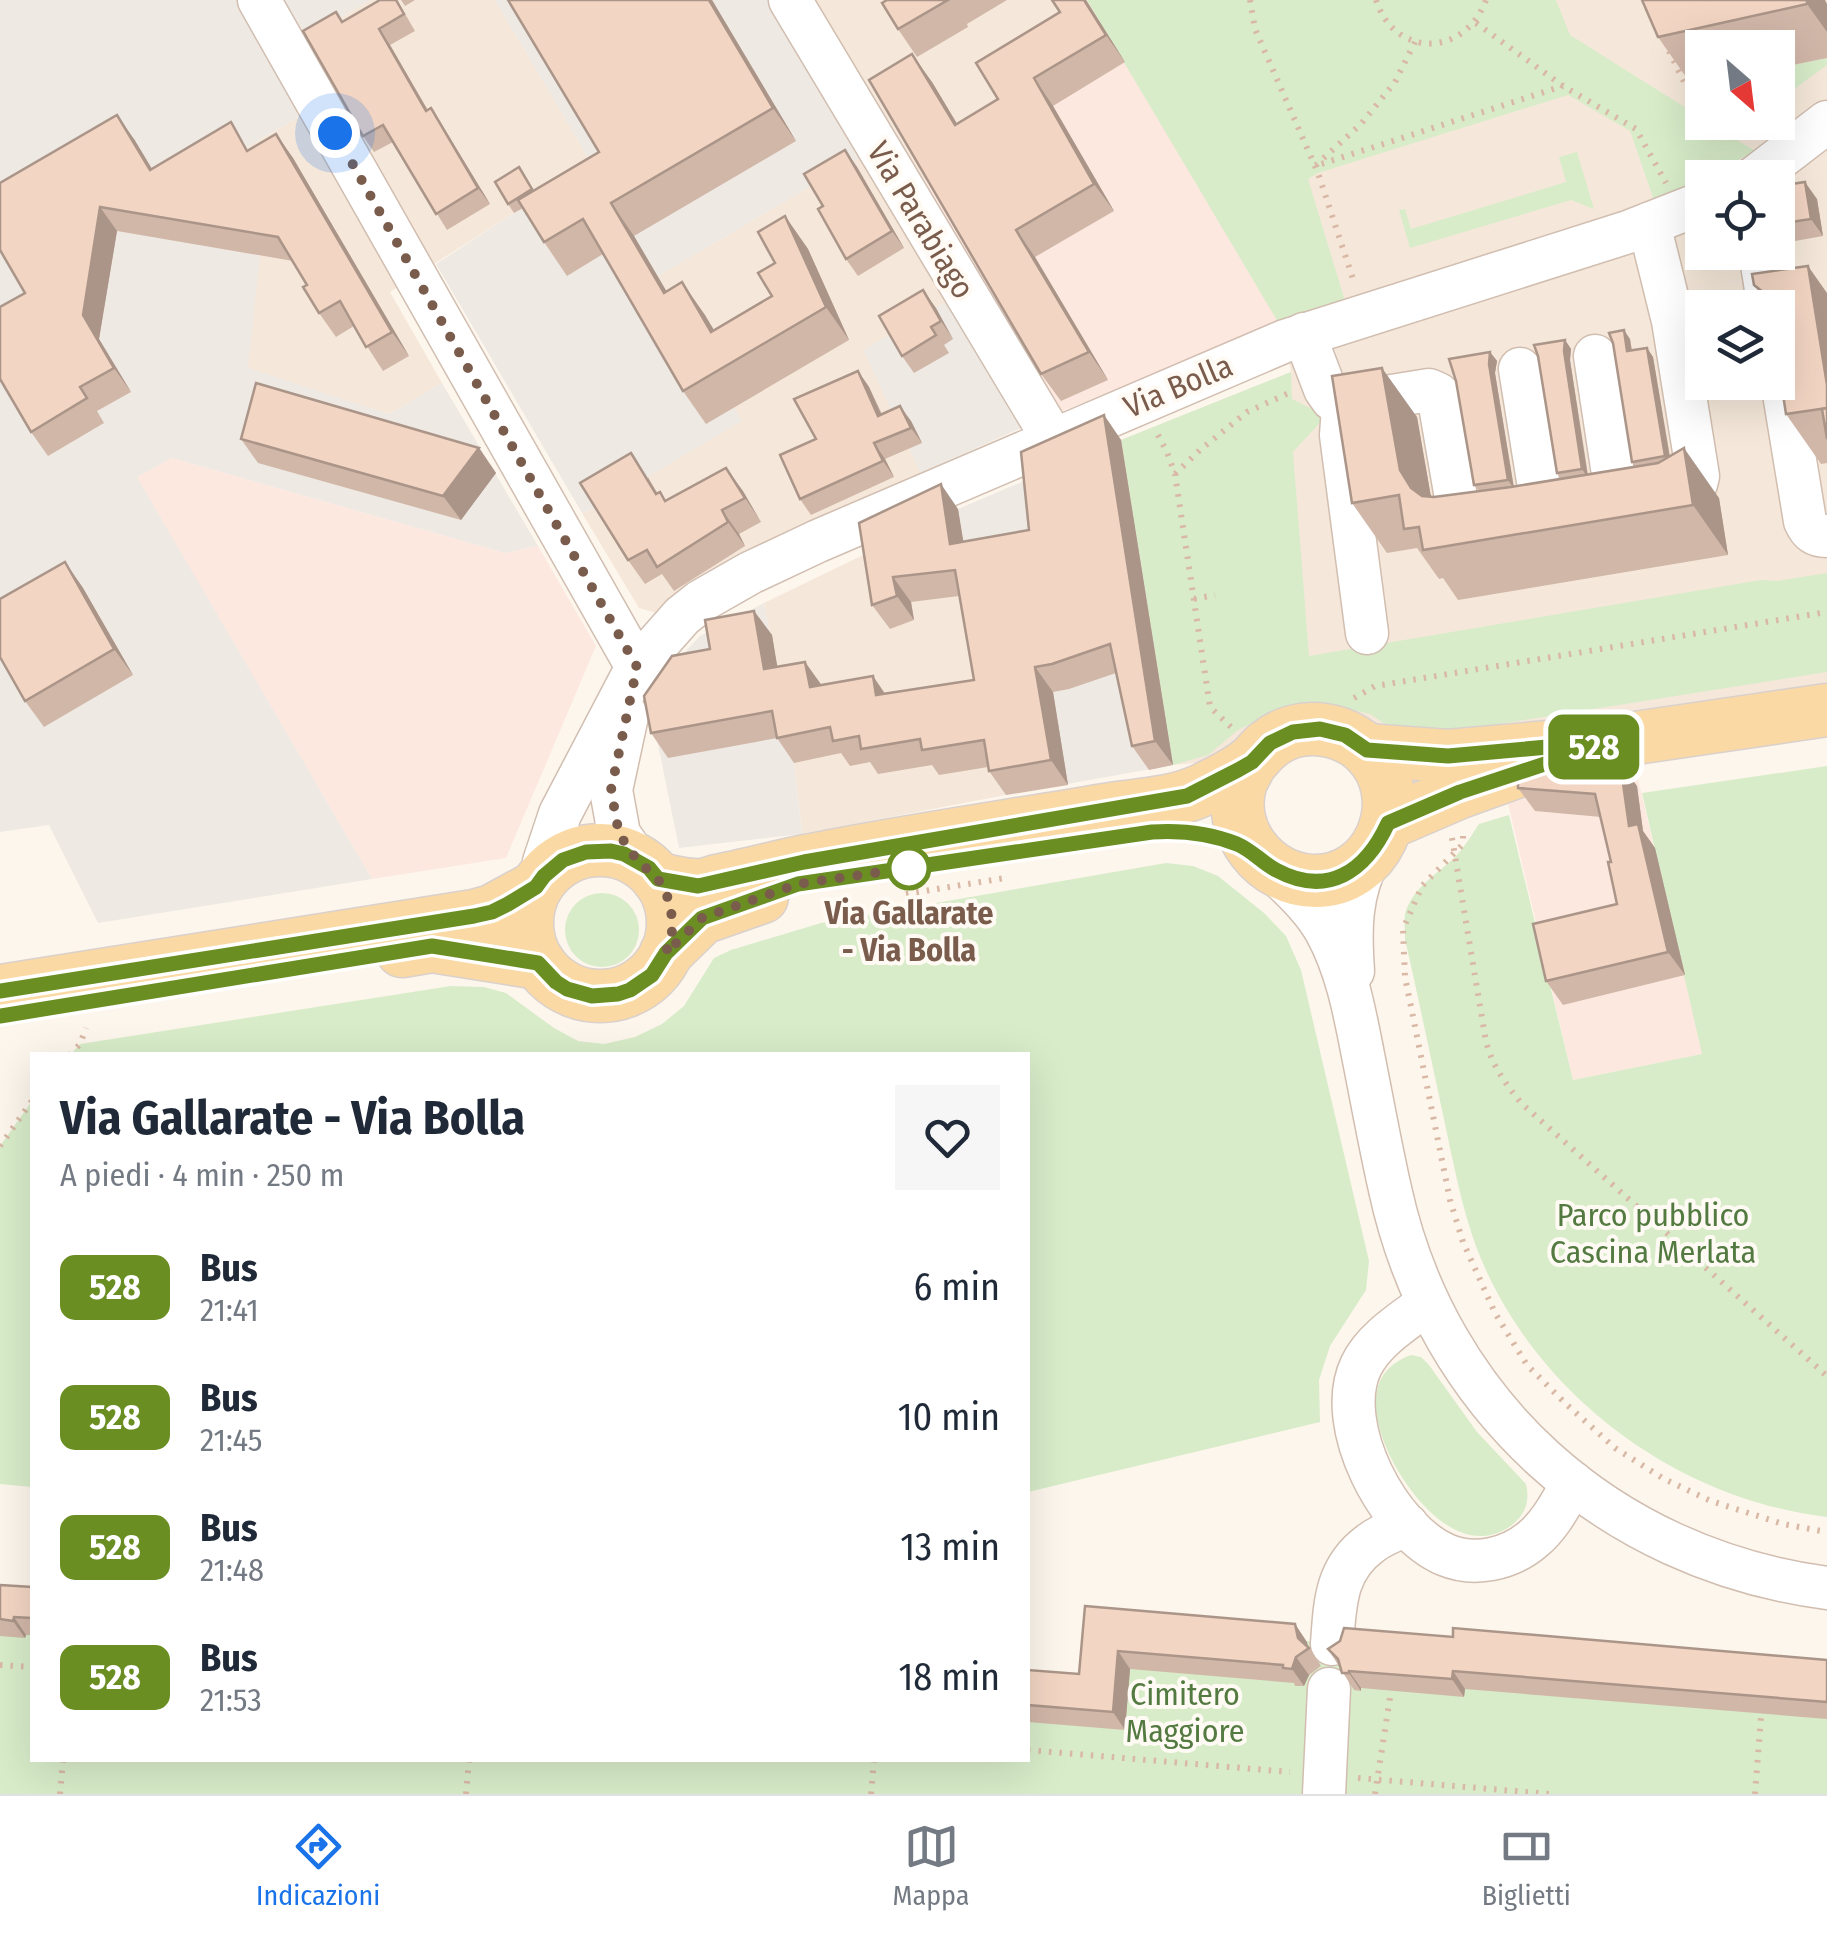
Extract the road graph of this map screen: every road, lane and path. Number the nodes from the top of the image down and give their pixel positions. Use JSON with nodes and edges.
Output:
{"nodes":[{"id":1,"x":259,"y":0,"type":"edge"},
{"id":2,"x":790,"y":0,"type":"edge"},
{"id":3,"x":1250,"y":0,"type":"edge"},
{"id":4,"x":1376,"y":0,"type":"edge"},
{"id":5,"x":1486,"y":0,"type":"edge"},
{"id":6,"x":1476,"y":23,"type":"junction"},
{"id":7,"x":1415,"y":42,"type":"junction"},
{"id":8,"x":1667,"y":46,"type":"edge"},
{"id":9,"x":1685,"y":85,"type":"edge"},
{"id":10,"x":1562,"y":86,"type":"junction"},
{"id":11,"x":1821,"y":138,"type":"edge"},
{"id":12,"x":1755,"y":158,"type":"edge"},
{"id":13,"x":1315,"y":166,"type":"junction"},
{"id":14,"x":1673,"y":205,"type":"edge"},
{"id":15,"x":1356,"y":288,"type":"dead end"},
{"id":16,"x":1304,"y":334,"type":"junction"},
{"id":17,"x":1594,"y":356,"type":"dead end"},
{"id":18,"x":1520,"y":369,"type":"dead end"},
{"id":19,"x":1330,"y":390,"type":"junction"},
{"id":20,"x":1785,"y":400,"type":"edge"},
{"id":21,"x":1150,"y":420,"type":"dead end"},
{"id":22,"x":1054,"y":439,"type":"junction"},
{"id":23,"x":1175,"y":474,"type":"junction"},
{"id":24,"x":1617,"y":500,"type":"junction"},
{"id":25,"x":1543,"y":512,"type":"junction"},
{"id":26,"x":1827,"y":536,"type":"edge"},
{"id":27,"x":1215,"y":595,"type":"dead end"},
{"id":28,"x":1194,"y":600,"type":"junction"},
{"id":29,"x":1827,"y":612,"type":"edge"},
{"id":30,"x":1367,"y":632,"type":"dead end"},
{"id":31,"x":637,"y":667,"type":"junction"},
{"id":32,"x":1352,"y":699,"type":"dead end"},
{"id":33,"x":1827,"y":710,"type":"edge"},
{"id":34,"x":1614,"y":741,"type":"junction"},
{"id":35,"x":1245,"y":747,"type":"junction"},
{"id":36,"x":1367,"y":750,"type":"junction"},
{"id":37,"x":1463,"y":830,"type":"dead end"},
{"id":38,"x":1452,"y":838,"type":"dead end"},
{"id":39,"x":1379,"y":839,"type":"junction"},
{"id":40,"x":1454,"y":853,"type":"junction"},
{"id":41,"x":1263,"y":860,"type":"junction"},
{"id":42,"x":648,"y":870,"type":"junction"},
{"id":43,"x":1005,"y":878,"type":"dead end"},
{"id":44,"x":540,"y":881,"type":"junction"},
{"id":45,"x":906,"y":894,"type":"dead end"},
{"id":46,"x":666,"y":953,"type":"junction"},
{"id":47,"x":538,"y":963,"type":"junction"},
{"id":48,"x":0,"y":991,"type":"edge"},
{"id":49,"x":0,"y":1016,"type":"edge"},
{"id":50,"x":1357,"y":1026,"type":"junction"},
{"id":51,"x":86,"y":1028,"type":"dead end"},
{"id":52,"x":73,"y":1052,"type":"edge"},
{"id":53,"x":30,"y":1104,"type":"edge"},
{"id":54,"x":0,"y":1146,"type":"edge"},
{"id":55,"x":1428,"y":1303,"type":"junction"},
{"id":56,"x":1827,"y":1376,"type":"edge"},
{"id":57,"x":1573,"y":1483,"type":"junction"},
{"id":58,"x":1407,"y":1525,"type":"junction"},
{"id":59,"x":1827,"y":1532,"type":"edge"},
{"id":60,"x":1827,"y":1588,"type":"edge"},
{"id":61,"x":1332,"y":1644,"type":"edge"},
{"id":62,"x":0,"y":1665,"type":"edge"},
{"id":63,"x":30,"y":1668,"type":"edge"},
{"id":64,"x":1329,"y":1688,"type":"dead end"},
{"id":65,"x":1391,"y":1691,"type":"edge"},
{"id":66,"x":1761,"y":1717,"type":"dead end"},
{"id":67,"x":63,"y":1762,"type":"edge"},
{"id":68,"x":469,"y":1762,"type":"edge"},
{"id":69,"x":874,"y":1762,"type":"edge"},
{"id":70,"x":60,"y":1794,"type":"edge"},
{"id":71,"x":466,"y":1794,"type":"edge"},
{"id":72,"x":871,"y":1794,"type":"edge"},
{"id":73,"x":1324,"y":1794,"type":"edge"},
{"id":74,"x":1376,"y":1794,"type":"edge"},
{"id":75,"x":1754,"y":1794,"type":"edge"}],
"edges":[{"from":1,"to":31,"type":"street"},
{"from":2,"to":22,"type":"street","name":"Via Parabiago"},
{"from":3,"to":13,"type":"path"},
{"from":4,"to":7,"type":"path"},
{"from":5,"to":6,"type":"path"},
{"from":6,"to":7,"type":"path"},
{"from":6,"to":10,"type":"path"},
{"from":7,"to":13,"type":"path"},
{"from":8,"to":9,"type":"path"},
{"from":10,"to":13,"type":"path"},
{"from":10,"to":14,"type":"path"},
{"from":11,"to":12,"type":"street"},
{"from":13,"to":15,"type":"path"},
{"from":14,"to":16,"type":"street","name":"Via Bolla"},
{"from":14,"to":24,"type":"street"},
{"from":16,"to":19,"type":"street"},
{"from":16,"to":22,"type":"street","name":"Via Bolla"},
{"from":17,"to":24,"type":"street"},
{"from":18,"to":25,"type":"street"},
{"from":19,"to":23,"type":"path"},
{"from":19,"to":25,"type":"street"},
{"from":19,"to":30,"type":"street"},
{"from":20,"to":26,"type":"street"},
{"from":21,"to":23,"type":"path"},
{"from":22,"to":31,"type":"street","name":"Via Bolla"},
{"from":23,"to":28,"type":"path"},
{"from":24,"to":25,"type":"street"},
{"from":27,"to":28,"type":"path"},
{"from":28,"to":35,"type":"path"},
{"from":29,"to":32,"type":"path"},
{"from":31,"to":42,"type":"street","name":"Via Bolla"},
{"from":31,"to":44,"type":"street","name":"Via Bolla"},
{"from":33,"to":34,"type":"main road"},
{"from":34,"to":36,"type":"main road"},
{"from":34,"to":39,"type":"main road"},
{"from":35,"to":36,"type":"main road"},
{"from":35,"to":41,"type":"main road"},
{"from":35,"to":42,"type":"main road"},
{"from":36,"to":39,"type":"main road"},
{"from":37,"to":40,"type":"path"},
{"from":38,"to":40,"type":"path"},
{"from":39,"to":41,"type":"main road"},
{"from":39,"to":50,"type":"street"},
{"from":40,"to":56,"type":"path"},
{"from":40,"to":59,"type":"path"},
{"from":41,"to":46,"type":"main road"},
{"from":41,"to":50,"type":"street"},
{"from":42,"to":44,"type":"main road"},
{"from":42,"to":46,"type":"main road"},
{"from":43,"to":45,"type":"path"},
{"from":44,"to":47,"type":"main road"},
{"from":44,"to":48,"type":"main road"},
{"from":46,"to":47,"type":"main road"},
{"from":47,"to":49,"type":"main road"},
{"from":50,"to":55,"type":"street"},
{"from":51,"to":52,"type":"path"},
{"from":53,"to":54,"type":"path"},
{"from":55,"to":57,"type":"street"},
{"from":55,"to":58,"type":"street"},
{"from":57,"to":58,"type":"street"},
{"from":57,"to":60,"type":"street"},
{"from":58,"to":61,"type":"street"},
{"from":62,"to":63,"type":"path"},
{"from":64,"to":73,"type":"street"},
{"from":65,"to":74,"type":"path"},
{"from":66,"to":75,"type":"path"},
{"from":67,"to":70,"type":"path"},
{"from":68,"to":71,"type":"path"},
{"from":69,"to":72,"type":"path"}]}
